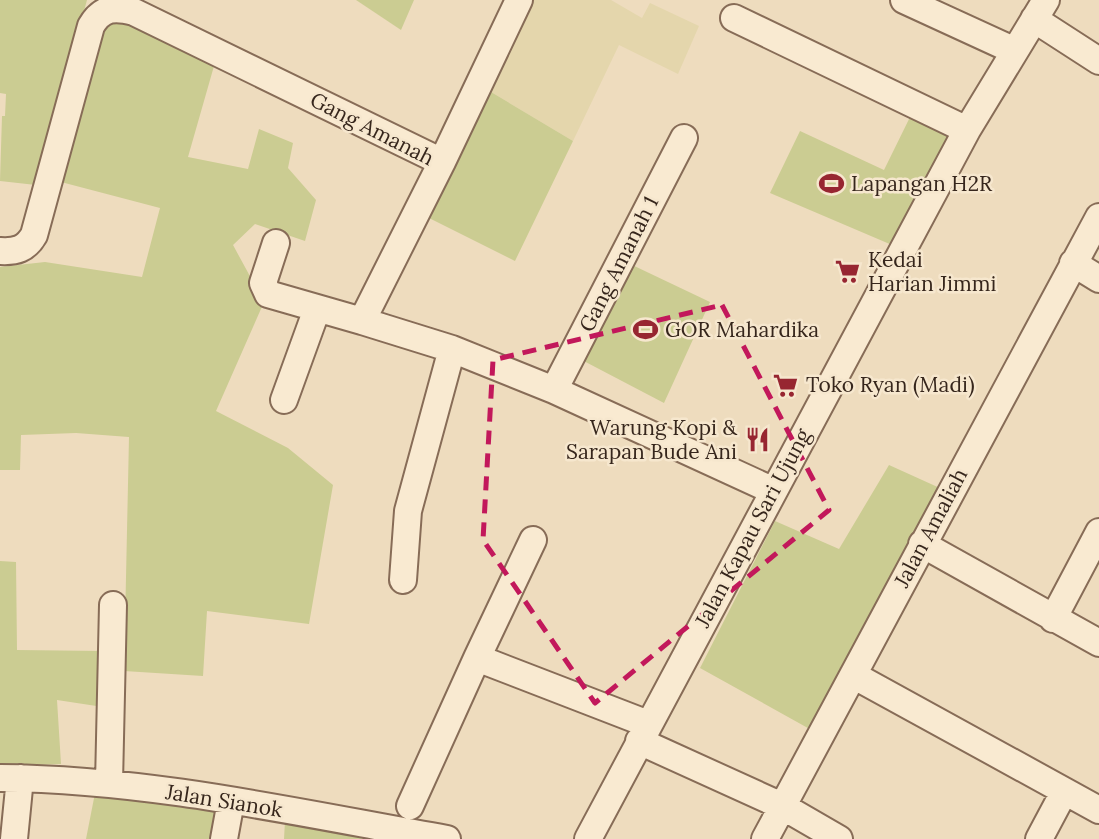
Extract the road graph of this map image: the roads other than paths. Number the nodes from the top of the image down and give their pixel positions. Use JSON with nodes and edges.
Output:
{"nodes":[{"id":1,"x":519,"y":0,"type":"edge"},
{"id":2,"x":904,"y":0,"type":"edge"},
{"id":3,"x":1040,"y":9,"type":"edge"},
{"id":4,"x":734,"y":18,"type":"dead end"},
{"id":5,"x":1015,"y":51,"type":"junction"},
{"id":6,"x":1099,"y":61,"type":"edge"},
{"id":7,"x":967,"y":130,"type":"junction"},
{"id":8,"x":684,"y":138,"type":"dead end"},
{"id":9,"x":442,"y":162,"type":"junction"},
{"id":10,"x":1099,"y":217,"type":"edge"},
{"id":11,"x":276,"y":243,"type":"dead end"},
{"id":12,"x":0,"y":251,"type":"edge"},
{"id":13,"x":1073,"y":263,"type":"junction"},
{"id":14,"x":1099,"y":279,"type":"edge"},
{"id":15,"x":317,"y":309,"type":"junction"},
{"id":16,"x":362,"y":321,"type":"junction"},
{"id":17,"x":452,"y":349,"type":"junction"},
{"id":18,"x":554,"y":390,"type":"junction"},
{"id":19,"x":284,"y":400,"type":"dead end"},
{"id":20,"x":774,"y":491,"type":"junction"},
{"id":21,"x":1099,"y":533,"type":"edge"},
{"id":22,"x":533,"y":541,"type":"dead end"},
{"id":23,"x":922,"y":544,"type":"junction"},
{"id":24,"x":403,"y":580,"type":"dead end"},
{"id":25,"x":113,"y":605,"type":"dead end"},
{"id":26,"x":1053,"y":619,"type":"junction"},
{"id":27,"x":1099,"y":643,"type":"edge"},
{"id":28,"x":477,"y":658,"type":"junction"},
{"id":29,"x":853,"y":676,"type":"junction"},
{"id":30,"x":644,"y":733,"type":"junction"},
{"id":31,"x":10,"y":778,"type":"edge"},
{"id":32,"x":109,"y":783,"type":"junction"},
{"id":33,"x":1064,"y":792,"type":"junction"},
{"id":34,"x":231,"y":801,"type":"junction"},
{"id":35,"x":410,"y":806,"type":"dead end"},
{"id":36,"x":782,"y":806,"type":"junction"},
{"id":37,"x":1099,"y":810,"type":"edge"},
{"id":38,"x":14,"y":839,"type":"edge"},
{"id":39,"x":224,"y":839,"type":"edge"},
{"id":40,"x":447,"y":839,"type":"edge"},
{"id":41,"x":587,"y":839,"type":"edge"},
{"id":42,"x":765,"y":839,"type":"edge"},
{"id":43,"x":839,"y":839,"type":"edge"},
{"id":44,"x":1039,"y":839,"type":"edge"}],
"edges":[{"from":1,"to":9,"type":"street"},
{"from":2,"to":5,"type":"street"},
{"from":3,"to":5,"type":"street","name":"Jalan Kapau Sari Ujung"},
{"from":3,"to":6,"type":"street"},
{"from":4,"to":7,"type":"street"},
{"from":5,"to":7,"type":"street","name":"Jalan Kapau Sari Ujung"},
{"from":7,"to":20,"type":"street","name":"Jalan Kapau Sari Ujung"},
{"from":8,"to":18,"type":"street","name":"Gang Amanah 1"},
{"from":9,"to":12,"type":"street","name":"Gang Amanah"},
{"from":9,"to":16,"type":"street","name":"Gang Amanah"},
{"from":10,"to":13,"type":"street","name":"Jalan Amaliah"},
{"from":11,"to":15,"type":"street"},
{"from":13,"to":14,"type":"street"},
{"from":13,"to":23,"type":"street","name":"Jalan Amaliah"},
{"from":15,"to":16,"type":"street"},
{"from":15,"to":19,"type":"street"},
{"from":16,"to":17,"type":"street"},
{"from":17,"to":18,"type":"street"},
{"from":17,"to":24,"type":"street"},
{"from":18,"to":20,"type":"street"},
{"from":20,"to":30,"type":"street","name":"Jalan Kapau Sari Ujung"},
{"from":21,"to":26,"type":"street"},
{"from":22,"to":28,"type":"street"},
{"from":23,"to":26,"type":"street"},
{"from":23,"to":29,"type":"street","name":"Jalan Amaliah"},
{"from":25,"to":32,"type":"street"},
{"from":26,"to":27,"type":"street"},
{"from":28,"to":30,"type":"street"},
{"from":28,"to":35,"type":"street"},
{"from":29,"to":33,"type":"street"},
{"from":29,"to":36,"type":"street","name":"Jalan Amaliah"},
{"from":30,"to":36,"type":"street"},
{"from":30,"to":41,"type":"street","name":"Jalan Kapau Sari Ujung"},
{"from":31,"to":32,"type":"street","name":"Jalan Sianok"},
{"from":31,"to":38,"type":"street"},
{"from":32,"to":34,"type":"street","name":"Jalan Sianok"},
{"from":33,"to":37,"type":"street"},
{"from":33,"to":44,"type":"street"},
{"from":34,"to":39,"type":"street"},
{"from":34,"to":40,"type":"street","name":"Jalan Sianok"},
{"from":36,"to":42,"type":"street","name":"Jalan Amaliah"},
{"from":36,"to":43,"type":"street"}]}
